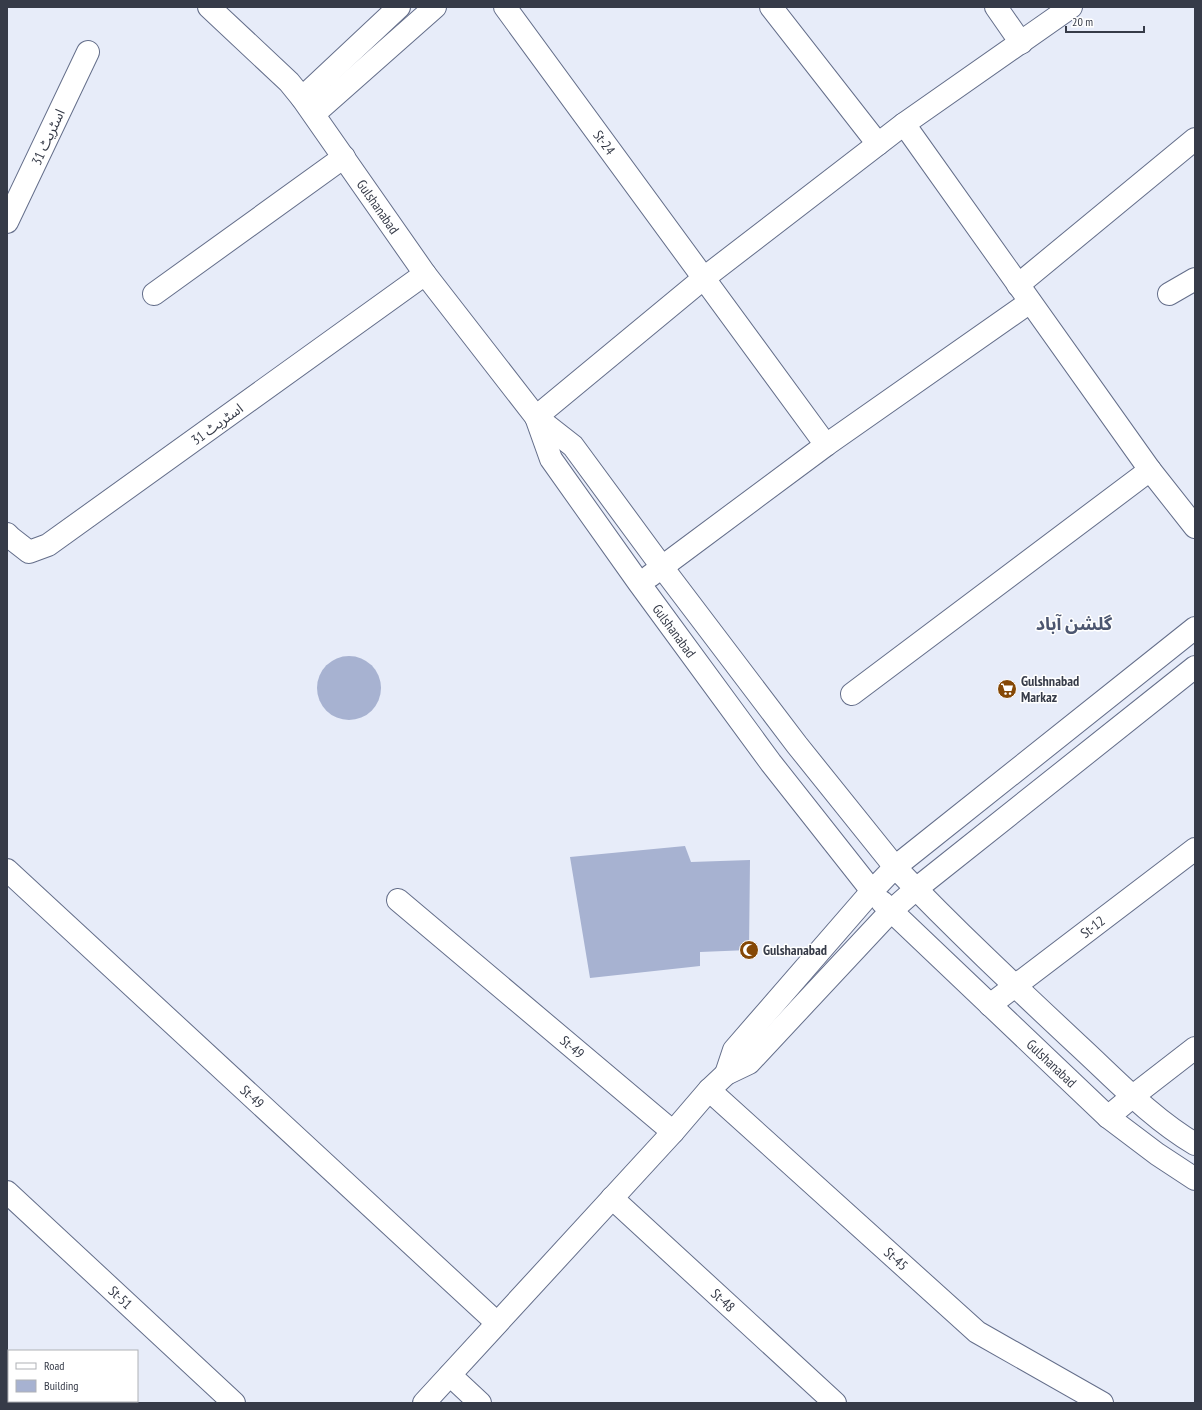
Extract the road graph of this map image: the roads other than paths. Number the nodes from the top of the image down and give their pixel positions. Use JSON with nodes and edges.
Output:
{"nodes":[{"id":1,"x":209,"y":7,"type":"edge"},
{"id":2,"x":399,"y":7,"type":"edge"},
{"id":3,"x":435,"y":7,"type":"edge"},
{"id":4,"x":505,"y":7,"type":"edge"},
{"id":5,"x":771,"y":7,"type":"edge"},
{"id":6,"x":996,"y":7,"type":"edge"},
{"id":7,"x":1071,"y":7,"type":"edge"},
{"id":8,"x":1021,"y":42,"type":"junction"},
{"id":9,"x":88,"y":52,"type":"dead end"},
{"id":10,"x":308,"y":106,"type":"junction"},
{"id":11,"x":904,"y":124,"type":"junction"},
{"id":12,"x":1195,"y":139,"type":"edge"},
{"id":13,"x":878,"y":144,"type":"junction"},
{"id":14,"x":344,"y":157,"type":"junction"},
{"id":15,"x":7,"y":220,"type":"edge"},
{"id":16,"x":425,"y":274,"type":"junction"},
{"id":17,"x":704,"y":278,"type":"junction"},
{"id":18,"x":1195,"y":279,"type":"edge"},
{"id":19,"x":154,"y":294,"type":"dead end"},
{"id":20,"x":1024,"y":294,"type":"junction"},
{"id":21,"x":1169,"y":294,"type":"dead end"},
{"id":22,"x":536,"y":417,"type":"junction"},
{"id":23,"x":826,"y":445,"type":"junction"},
{"id":24,"x":1150,"y":470,"type":"junction"},
{"id":25,"x":1192,"y":517,"type":"edge"},
{"id":26,"x":7,"y":534,"type":"edge"},
{"id":27,"x":662,"y":567,"type":"junction"},
{"id":28,"x":639,"y":583,"type":"junction"},
{"id":29,"x":1195,"y":628,"type":"edge"},
{"id":30,"x":1195,"y":667,"type":"edge"},
{"id":31,"x":852,"y":694,"type":"dead end"},
{"id":32,"x":797,"y":746,"type":"junction"},
{"id":33,"x":771,"y":763,"type":"junction"},
{"id":34,"x":1195,"y":850,"type":"edge"},
{"id":35,"x":895,"y":868,"type":"junction"},
{"id":36,"x":7,"y":870,"type":"edge"},
{"id":37,"x":916,"y":889,"type":"junction"},
{"id":38,"x":872,"y":892,"type":"junction"},
{"id":39,"x":398,"y":900,"type":"dead end"},
{"id":40,"x":892,"y":911,"type":"junction"},
{"id":41,"x":1014,"y":986,"type":"junction"},
{"id":42,"x":990,"y":1005,"type":"junction"},
{"id":43,"x":1195,"y":1048,"type":"edge"},
{"id":44,"x":726,"y":1074,"type":"junction"},
{"id":45,"x":709,"y":1090,"type":"junction"},
{"id":46,"x":1133,"y":1096,"type":"junction"},
{"id":47,"x":1108,"y":1117,"type":"junction"},
{"id":48,"x":672,"y":1132,"type":"junction"},
{"id":49,"x":1195,"y":1144,"type":"edge"},
{"id":50,"x":1195,"y":1179,"type":"edge"},
{"id":51,"x":7,"y":1192,"type":"edge"},
{"id":52,"x":612,"y":1198,"type":"junction"},
{"id":53,"x":498,"y":1323,"type":"junction"},
{"id":54,"x":450,"y":1375,"type":"junction"},
{"id":55,"x":234,"y":1403,"type":"edge"},
{"id":56,"x":424,"y":1403,"type":"edge"},
{"id":57,"x":480,"y":1403,"type":"edge"},
{"id":58,"x":835,"y":1403,"type":"edge"},
{"id":59,"x":1102,"y":1403,"type":"edge"}],
"edges":[{"from":1,"to":10,"type":"street","name":"Gulshanabad"},
{"from":2,"to":10,"type":"street"},
{"from":3,"to":10,"type":"street"},
{"from":4,"to":17,"type":"street","name":"St-24"},
{"from":5,"to":13,"type":"street"},
{"from":6,"to":8,"type":"street"},
{"from":7,"to":8,"type":"street"},
{"from":8,"to":11,"type":"street"},
{"from":9,"to":15,"type":"street","name":"اسٹریٹ 31"},
{"from":10,"to":14,"type":"street","name":"Gulshanabad"},
{"from":11,"to":13,"type":"street"},
{"from":11,"to":20,"type":"street"},
{"from":12,"to":20,"type":"street"},
{"from":13,"to":17,"type":"street"},
{"from":14,"to":16,"type":"street","name":"Gulshanabad"},
{"from":14,"to":19,"type":"street"},
{"from":16,"to":22,"type":"street","name":"Gulshanabad"},
{"from":16,"to":26,"type":"street","name":"اسٹریٹ 31"},
{"from":17,"to":22,"type":"street"},
{"from":17,"to":23,"type":"street","name":"St-24"},
{"from":18,"to":21,"type":"street"},
{"from":20,"to":23,"type":"street"},
{"from":20,"to":24,"type":"street"},
{"from":22,"to":27,"type":"street","name":"Gulshanabad"},
{"from":22,"to":28,"type":"street","name":"Gulshanabad"},
{"from":23,"to":27,"type":"street"},
{"from":24,"to":25,"type":"street"},
{"from":24,"to":31,"type":"street"},
{"from":27,"to":28,"type":"street"},
{"from":27,"to":32,"type":"street","name":"Gulshanabad"},
{"from":28,"to":33,"type":"street","name":"Gulshanabad"},
{"from":29,"to":35,"type":"street"},
{"from":30,"to":37,"type":"street"},
{"from":32,"to":33,"type":"street"},
{"from":32,"to":35,"type":"street","name":"Gulshanabad"},
{"from":33,"to":38,"type":"street","name":"Gulshanabad"},
{"from":34,"to":41,"type":"street","name":"St-12"},
{"from":35,"to":37,"type":"street","name":"Gulshanabad"},
{"from":35,"to":38,"type":"street"},
{"from":36,"to":53,"type":"street","name":"St-49"},
{"from":37,"to":40,"type":"street"},
{"from":37,"to":41,"type":"street","name":"Gulshanabad"},
{"from":38,"to":40,"type":"street","name":"Gulshanabad"},
{"from":38,"to":44,"type":"street"},
{"from":39,"to":48,"type":"street","name":"St-49"},
{"from":40,"to":42,"type":"street","name":"Gulshanabad"},
{"from":40,"to":44,"type":"street"},
{"from":41,"to":42,"type":"street","name":"St-12"},
{"from":41,"to":46,"type":"street","name":"Gulshanabad"},
{"from":42,"to":47,"type":"street","name":"Gulshanabad"},
{"from":43,"to":46,"type":"street"},
{"from":44,"to":45,"type":"street"},
{"from":45,"to":48,"type":"street"},
{"from":45,"to":59,"type":"street","name":"St-45"},
{"from":46,"to":47,"type":"street"},
{"from":46,"to":49,"type":"street","name":"Gulshanabad"},
{"from":47,"to":50,"type":"street","name":"Gulshanabad"},
{"from":48,"to":52,"type":"street"},
{"from":51,"to":55,"type":"street","name":"St-51"},
{"from":52,"to":53,"type":"street"},
{"from":52,"to":58,"type":"street","name":"St-48"},
{"from":53,"to":54,"type":"street"},
{"from":54,"to":56,"type":"street"},
{"from":54,"to":57,"type":"street"}]}
